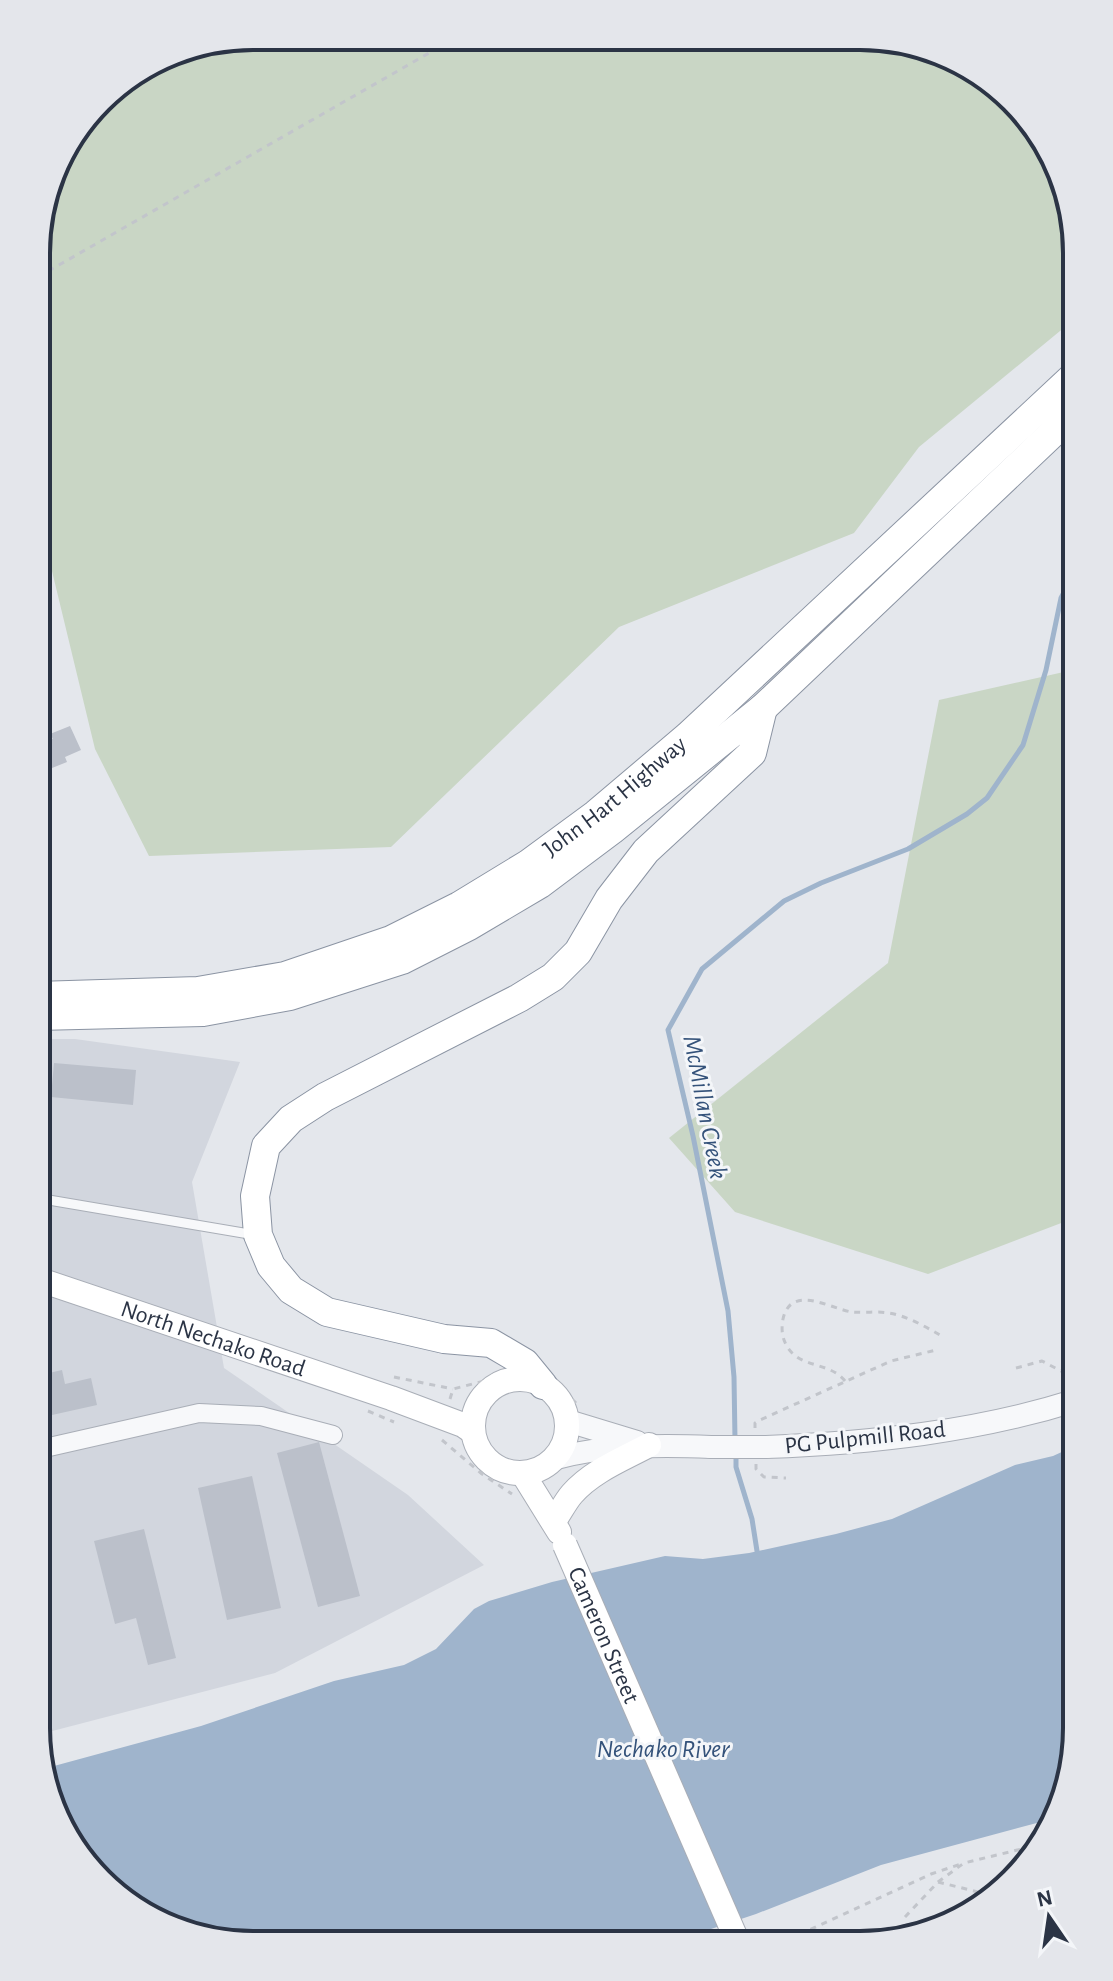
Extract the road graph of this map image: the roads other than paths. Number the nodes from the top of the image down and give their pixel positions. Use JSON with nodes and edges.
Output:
{"nodes":[{"id":1,"x":1063,"y":386,"type":"edge"},
{"id":2,"x":1063,"y":423,"type":"edge"},
{"id":3,"x":763,"y":708,"type":"junction"},
{"id":4,"x":50,"y":996,"type":"edge"},
{"id":5,"x":50,"y":1016,"type":"edge"},
{"id":6,"x":50,"y":1200,"type":"edge"},
{"id":7,"x":258,"y":1235,"type":"junction"},
{"id":8,"x":50,"y":1283,"type":"edge"},
{"id":9,"x":543,"y":1385,"type":"junction"},
{"id":10,"x":391,"y":1398,"type":"junction"},
{"id":11,"x":478,"y":1403,"type":"junction"},
{"id":12,"x":1063,"y":1404,"type":"edge"},
{"id":13,"x":568,"y":1421,"type":"junction"},
{"id":14,"x":473,"y":1432,"type":"junction"},
{"id":15,"x":333,"y":1435,"type":"dead end"},
{"id":16,"x":649,"y":1445,"type":"junction"},
{"id":17,"x":50,"y":1447,"type":"edge"},
{"id":18,"x":555,"y":1459,"type":"junction"},
{"id":19,"x":523,"y":1474,"type":"junction"},
{"id":20,"x":554,"y":1521,"type":"junction"},
{"id":21,"x":736,"y":1931,"type":"edge"}],
"edges":[{"from":1,"to":4,"type":"highway","name":"John Hart Highway"},
{"from":2,"to":3,"type":"highway","name":"John Hart Highway"},
{"from":3,"to":5,"type":"highway","name":"John Hart Highway"},
{"from":3,"to":7,"type":"highway"},
{"from":6,"to":7,"type":"lane"},
{"from":7,"to":9,"type":"highway"},
{"from":8,"to":10,"type":"main road","name":"North Nechako Road"},
{"from":9,"to":11,"type":"main road"},
{"from":9,"to":13,"type":"main road"},
{"from":10,"to":11,"type":"main road","name":"North Nechako Road"},
{"from":10,"to":14,"type":"main road","name":"North Nechako Road"},
{"from":11,"to":14,"type":"main road"},
{"from":12,"to":16,"type":"street","name":"PG Pulpmill Road","bridge":true},
{"from":13,"to":16,"type":"street"},
{"from":13,"to":18,"type":"main road"},
{"from":14,"to":19,"type":"main road"},
{"from":15,"to":17,"type":"street"},
{"from":16,"to":18,"type":"street"},
{"from":16,"to":20,"type":"main road"},
{"from":18,"to":19,"type":"main road"},
{"from":18,"to":20,"type":"main road"},
{"from":19,"to":20,"type":"main road"},
{"from":20,"to":21,"type":"main road","name":"Cameron Street","bridge":true}]}
